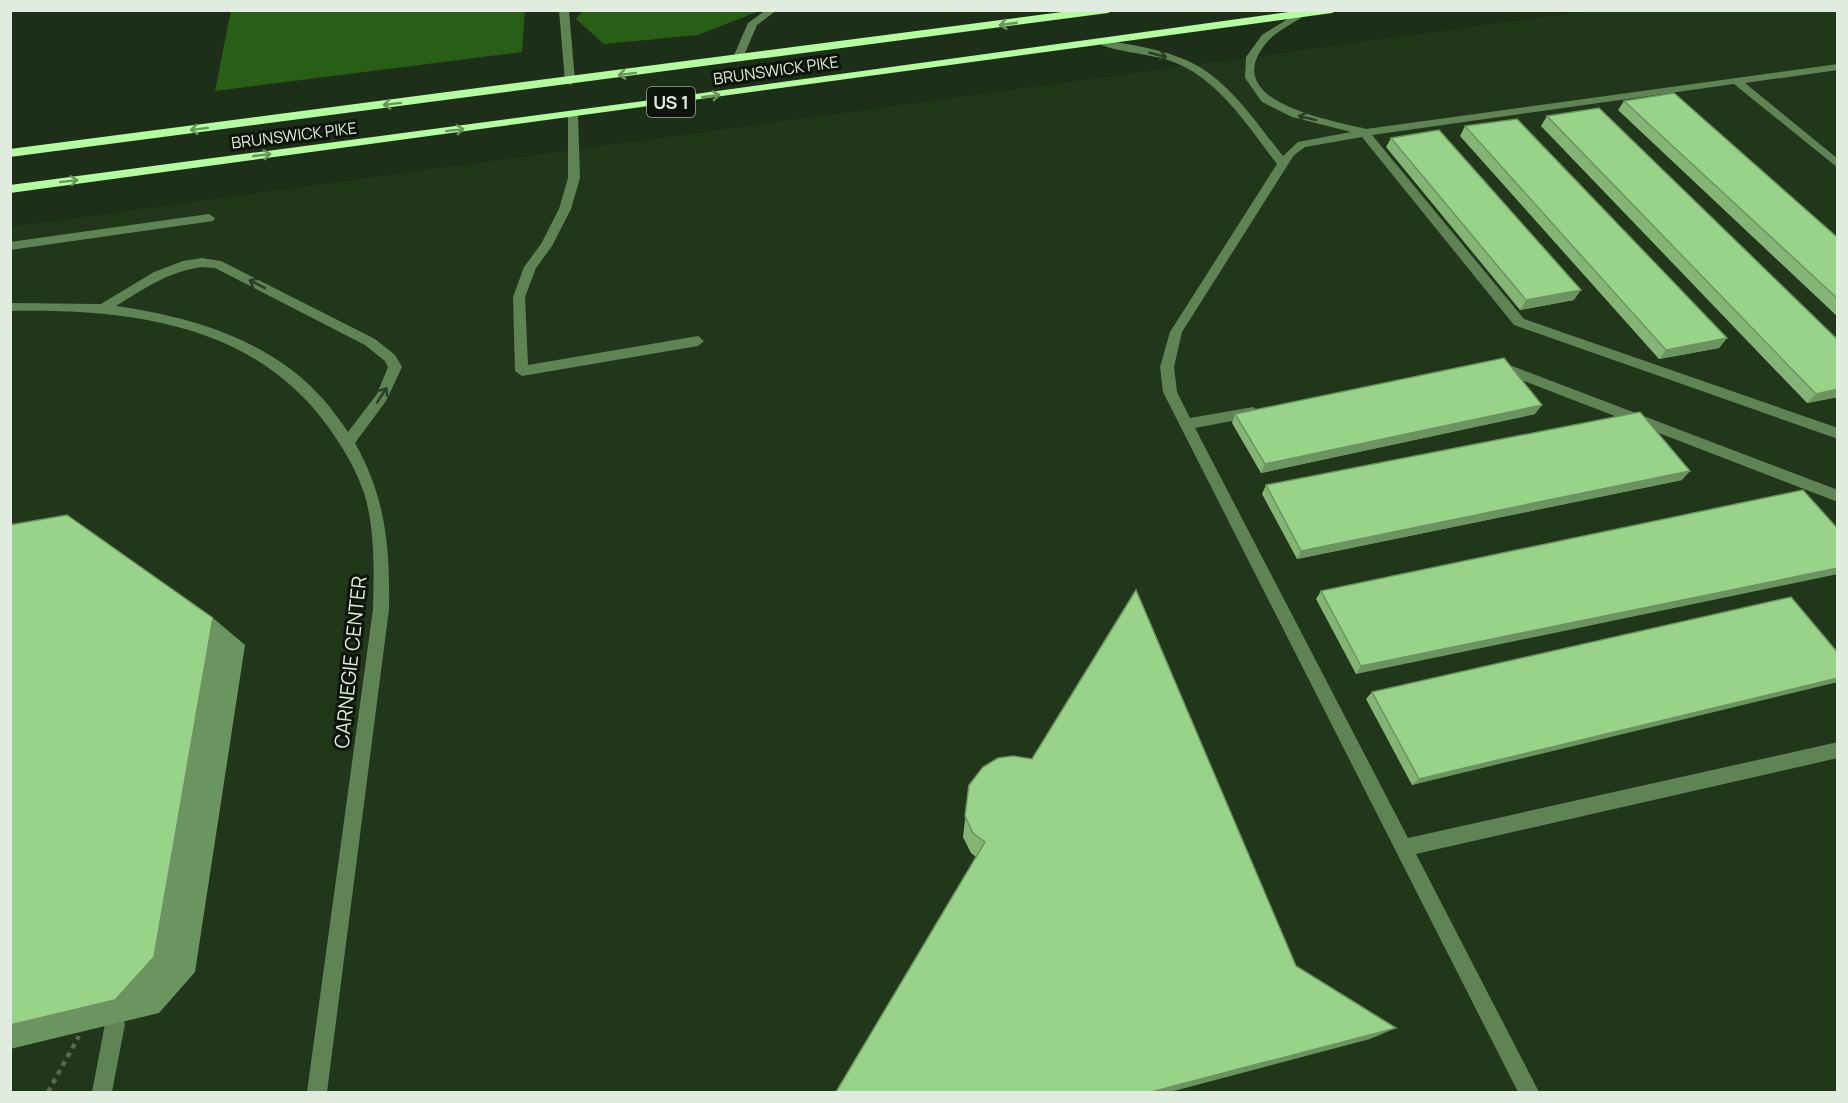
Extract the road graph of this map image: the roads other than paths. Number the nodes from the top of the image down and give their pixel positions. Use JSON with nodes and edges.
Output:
{"nodes":[{"id":1,"x":564,"y":10,"type":"edge"},
{"id":2,"x":772,"y":10,"type":"edge"},
{"id":3,"x":1108,"y":10,"type":"edge"},
{"id":4,"x":1332,"y":10,"type":"edge"},
{"id":5,"x":1299,"y":15,"type":"junction"},
{"id":6,"x":1101,"y":42,"type":"junction"},
{"id":7,"x":737,"y":60,"type":"junction"},
{"id":8,"x":1838,"y":67,"type":"edge"},
{"id":9,"x":1737,"y":81,"type":"junction"},
{"id":10,"x":570,"y":82,"type":"junction"},
{"id":11,"x":573,"y":115,"type":"junction"},
{"id":12,"x":1364,"y":132,"type":"junction"},
{"id":13,"x":10,"y":153,"type":"edge"},
{"id":14,"x":1283,"y":164,"type":"junction"},
{"id":15,"x":1838,"y":165,"type":"edge"},
{"id":16,"x":10,"y":189,"type":"edge"},
{"id":17,"x":209,"y":218,"type":"dead end"},
{"id":18,"x":10,"y":246,"type":"edge"},
{"id":19,"x":10,"y":307,"type":"edge"},
{"id":20,"x":104,"y":308,"type":"junction"},
{"id":21,"x":698,"y":341,"type":"dead end"},
{"id":22,"x":1480,"y":372,"type":"edge"},
{"id":23,"x":1268,"y":409,"type":"edge"},
{"id":24,"x":1186,"y":424,"type":"junction"},
{"id":25,"x":1838,"y":434,"type":"edge"},
{"id":26,"x":348,"y":442,"type":"junction"},
{"id":27,"x":1838,"y":496,"type":"edge"},
{"id":28,"x":1838,"y":750,"type":"edge"},
{"id":29,"x":1404,"y":848,"type":"junction"},
{"id":30,"x":115,"y":1024,"type":"edge"},
{"id":31,"x":102,"y":1092,"type":"edge"},
{"id":32,"x":316,"y":1092,"type":"edge"},
{"id":33,"x":1529,"y":1092,"type":"edge"}],
"edges":[{"from":1,"to":10,"type":"street"},
{"from":2,"to":7,"type":"street"},
{"from":3,"to":7,"type":"highway","name":"BRUNSWICK PIKE","number":"US 1","one_way":true},
{"from":4,"to":5,"type":"highway","name":"BRUNSWICK PIKE","number":"US 1"},
{"from":5,"to":6,"type":"highway","name":"BRUNSWICK PIKE","number":"US 1"},
{"from":12,"to":5,"type":"street","one_way":true},
{"from":11,"to":6,"type":"highway","name":"BRUNSWICK PIKE","number":"US 1","one_way":true},
{"from":6,"to":14,"type":"street","one_way":true},
{"from":7,"to":10,"type":"highway","name":"BRUNSWICK PIKE","number":"US 1","one_way":true},
{"from":8,"to":9,"type":"street"},
{"from":9,"to":12,"type":"street"},
{"from":9,"to":15,"type":"street"},
{"from":10,"to":13,"type":"highway","name":"BRUNSWICK PIKE","number":"US 1","one_way":true},
{"from":16,"to":11,"type":"highway","name":"BRUNSWICK PIKE","number":"US 1","one_way":true},
{"from":11,"to":21,"type":"street"},
{"from":12,"to":14,"type":"street"},
{"from":12,"to":25,"type":"street"},
{"from":14,"to":24,"type":"street"},
{"from":17,"to":18,"type":"street"},
{"from":19,"to":20,"type":"street","name":"CARNEGIE CENTER"},
{"from":20,"to":26,"type":"street","name":"CARNEGIE CENTER"},
{"from":26,"to":20,"type":"street","one_way":true},
{"from":22,"to":27,"type":"street"},
{"from":23,"to":24,"type":"street"},
{"from":24,"to":29,"type":"street"},
{"from":26,"to":32,"type":"street","name":"CARNEGIE CENTER"},
{"from":28,"to":29,"type":"street"},
{"from":29,"to":33,"type":"street"},
{"from":30,"to":31,"type":"street"}]}
